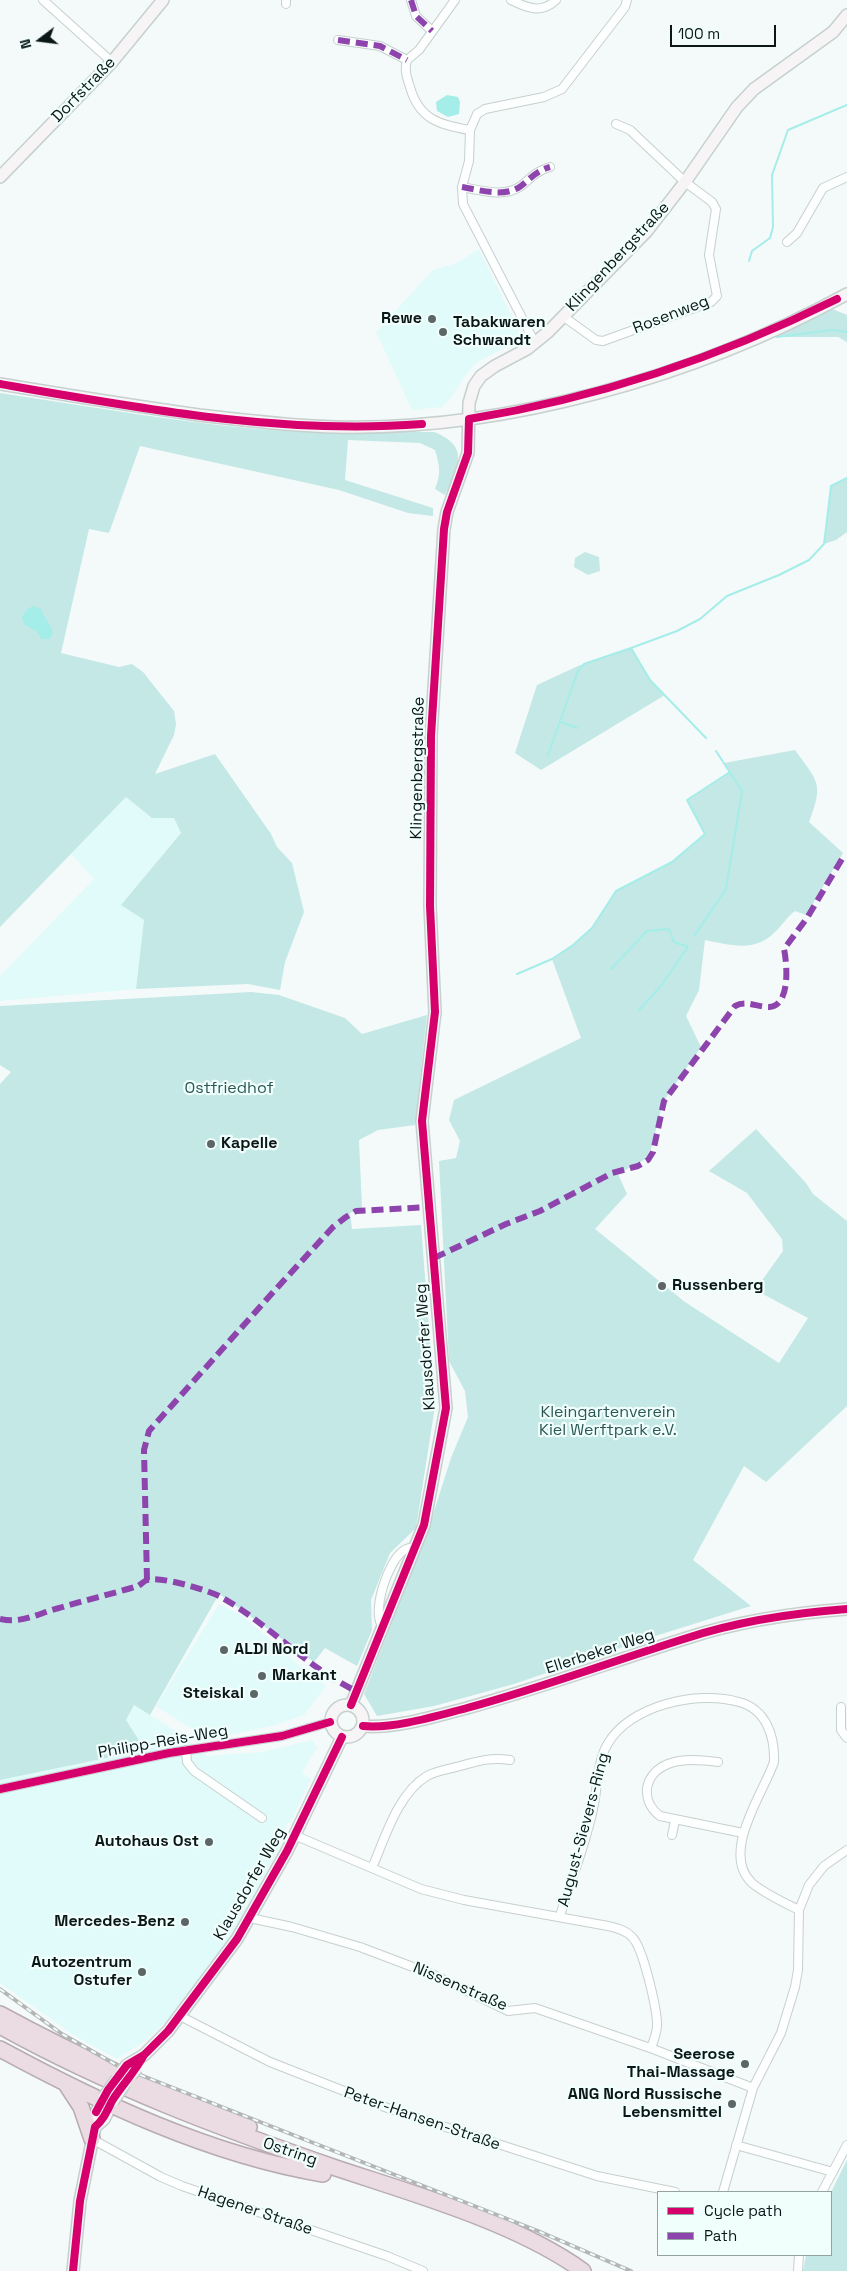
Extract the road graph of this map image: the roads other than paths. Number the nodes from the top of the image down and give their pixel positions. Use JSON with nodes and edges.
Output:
{"nodes":[{"id":1,"x":43,"y":0,"type":"edge"},
{"id":2,"x":163,"y":0,"type":"edge"},
{"id":3,"x":410,"y":0,"type":"edge"},
{"id":4,"x":456,"y":0,"type":"edge"},
{"id":5,"x":511,"y":0,"type":"edge"},
{"id":6,"x":556,"y":0,"type":"edge"},
{"id":7,"x":627,"y":0,"type":"edge"},
{"id":8,"x":847,"y":14,"type":"edge"},
{"id":9,"x":432,"y":31,"type":"junction"},
{"id":10,"x":338,"y":40,"type":"dead end"},
{"id":11,"x":407,"y":60,"type":"junction"},
{"id":12,"x":112,"y":62,"type":"junction"},
{"id":13,"x":616,"y":124,"type":"dead end"},
{"id":14,"x":470,"y":130,"type":"junction"},
{"id":15,"x":550,"y":167,"type":"dead end"},
{"id":16,"x":0,"y":177,"type":"edge"},
{"id":17,"x":847,"y":177,"type":"edge"},
{"id":18,"x":685,"y":182,"type":"junction"},
{"id":19,"x":462,"y":187,"type":"junction"},
{"id":20,"x":787,"y":242,"type":"dead end"},
{"id":21,"x":847,"y":294,"type":"edge"},
{"id":22,"x":564,"y":317,"type":"junction"},
{"id":23,"x":534,"y":344,"type":"junction"},
{"id":24,"x":0,"y":384,"type":"edge"},
{"id":25,"x":470,"y":419,"type":"junction"},
{"id":26,"x":422,"y":1121,"type":"joint"},
{"id":27,"x":847,"y":1609,"type":"edge"},
{"id":28,"x":351,"y":1705,"type":"junction"},
{"id":29,"x":841,"y":1707,"type":"dead end"},
{"id":30,"x":330,"y":1722,"type":"junction"},
{"id":31,"x":362,"y":1726,"type":"junction"},
{"id":32,"x":342,"y":1737,"type":"junction"},
{"id":33,"x":847,"y":1738,"type":"edge"},
{"id":34,"x":186,"y":1750,"type":"junction"},
{"id":35,"x":510,"y":1760,"type":"dead end"},
{"id":36,"x":718,"y":1762,"type":"dead end"},
{"id":37,"x":0,"y":1789,"type":"edge"},
{"id":38,"x":262,"y":1818,"type":"dead end"},
{"id":39,"x":675,"y":1820,"type":"junction"},
{"id":40,"x":743,"y":1833,"type":"junction"},
{"id":41,"x":294,"y":1835,"type":"junction"},
{"id":42,"x":672,"y":1835,"type":"dead end"},
{"id":43,"x":847,"y":1850,"type":"edge"},
{"id":44,"x":372,"y":1868,"type":"junction"},
{"id":45,"x":799,"y":1910,"type":"junction"},
{"id":46,"x":560,"y":1916,"type":"junction"},
{"id":47,"x":250,"y":1918,"type":"junction"},
{"id":48,"x":0,"y":2014,"type":"edge"},
{"id":49,"x":180,"y":2016,"type":"junction"},
{"id":50,"x":0,"y":2026,"type":"edge"},
{"id":51,"x":0,"y":2037,"type":"edge"},
{"id":52,"x":650,"y":2048,"type":"junction"},
{"id":53,"x":0,"y":2049,"type":"edge"},
{"id":54,"x":126,"y":2074,"type":"junction"},
{"id":55,"x":64,"y":2081,"type":"junction"},
{"id":56,"x":753,"y":2088,"type":"junction"},
{"id":57,"x":107,"y":2100,"type":"junction"},
{"id":58,"x":93,"y":2133,"type":"junction"},
{"id":59,"x":736,"y":2144,"type":"junction"},
{"id":60,"x":847,"y":2145,"type":"edge"},
{"id":61,"x":320,"y":2168,"type":"junction"},
{"id":62,"x":832,"y":2172,"type":"junction"},
{"id":63,"x":670,"y":2191,"type":"edge"},
{"id":64,"x":723,"y":2191,"type":"edge"},
{"id":65,"x":822,"y":2191,"type":"edge"},
{"id":66,"x":799,"y":2256,"type":"edge"},
{"id":67,"x":73,"y":2271,"type":"edge"},
{"id":68,"x":423,"y":2271,"type":"edge"},
{"id":69,"x":565,"y":2271,"type":"edge"},
{"id":70,"x":583,"y":2271,"type":"edge"},
{"id":71,"x":798,"y":2271,"type":"edge"}],
"edges":[{"from":1,"to":12,"type":"street"},
{"from":2,"to":12,"type":"street","name":"Dorfstraße"},
{"from":3,"to":9,"type":"street"},
{"from":4,"to":9,"type":"street"},
{"from":5,"to":6,"type":"street"},
{"from":7,"to":14,"type":"street"},
{"from":8,"to":18,"type":"street","name":"Klingenbergstraße"},
{"from":9,"to":11,"type":"street"},
{"from":10,"to":11,"type":"street"},
{"from":11,"to":14,"type":"street"},
{"from":12,"to":16,"type":"street","name":"Dorfstraße"},
{"from":13,"to":18,"type":"street"},
{"from":14,"to":19,"type":"street"},
{"from":15,"to":19,"type":"street"},
{"from":17,"to":20,"type":"street"},
{"from":18,"to":22,"type":"street","name":"Klingenbergstraße"},
{"from":18,"to":22,"type":"street","name":"Rosenweg"},
{"from":19,"to":23,"type":"street"},
{"from":21,"to":25,"type":"street"},
{"from":22,"to":23,"type":"street","name":"Klingenbergstraße"},
{"from":23,"to":25,"type":"street","name":"Klingenbergstraße"},
{"from":24,"to":25,"type":"street"},
{"from":25,"to":26,"type":"street","name":"Klingenbergstraße"},
{"from":26,"to":28,"type":"street","name":"Klausdorfer Weg"},
{"from":27,"to":31,"type":"street","name":"Ellerbeker Weg"},
{"from":28,"to":30,"type":"street"},
{"from":28,"to":31,"type":"street"},
{"from":29,"to":33,"type":"street"},
{"from":30,"to":32,"type":"street"},
{"from":30,"to":34,"type":"street","name":"Philipp-Reis-Weg"},
{"from":31,"to":32,"type":"street"},
{"from":32,"to":41,"type":"street","name":"Klausdorfer Weg"},
{"from":34,"to":37,"type":"street","name":"Philipp-Reis-Weg"},
{"from":34,"to":38,"type":"street","name":"Philipp-Reis-Weg"},
{"from":35,"to":44,"type":"street"},
{"from":36,"to":39,"type":"street"},
{"from":39,"to":40,"type":"street"},
{"from":39,"to":42,"type":"street"},
{"from":40,"to":45,"type":"street","name":"August-Sievers-Ring"},
{"from":40,"to":46,"type":"street","name":"August-Sievers-Ring"},
{"from":41,"to":44,"type":"street"},
{"from":41,"to":47,"type":"street","name":"Klausdorfer Weg"},
{"from":43,"to":45,"type":"street"},
{"from":44,"to":46,"type":"street"},
{"from":45,"to":56,"type":"street"},
{"from":46,"to":52,"type":"street"},
{"from":47,"to":49,"type":"street","name":"Klausdorfer Weg"},
{"from":47,"to":52,"type":"street","name":"Nissenstraße"},
{"from":48,"to":54,"type":"highway"},
{"from":49,"to":54,"type":"street","name":"Klausdorfer Weg"},
{"from":49,"to":63,"type":"street","name":"Peter-Hansen-Straße"},
{"from":50,"to":61,"type":"highway","name":"Ostring"},
{"from":51,"to":61,"type":"highway","name":"Ostring"},
{"from":52,"to":56,"type":"street","name":"Nissenstraße"},
{"from":53,"to":55,"type":"highway"},
{"from":54,"to":57,"type":"street","name":"Klausdorfer Weg","bridge":true},
{"from":54,"to":61,"type":"highway"},
{"from":55,"to":57,"type":"highway"},
{"from":55,"to":58,"type":"highway"},
{"from":56,"to":59,"type":"street"},
{"from":57,"to":58,"type":"street","name":"Klausdorfer Weg"},
{"from":57,"to":61,"type":"highway"},
{"from":58,"to":67,"type":"street","name":"Klausdorfer Weg"},
{"from":58,"to":68,"type":"street","name":"Hagener Straße"},
{"from":59,"to":62,"type":"street"},
{"from":59,"to":64,"type":"street"},
{"from":60,"to":62,"type":"street"},
{"from":61,"to":69,"type":"highway","name":"Ostring"},
{"from":61,"to":70,"type":"highway","name":"Ostring"},
{"from":62,"to":65,"type":"street"},
{"from":66,"to":71,"type":"street"}]}
